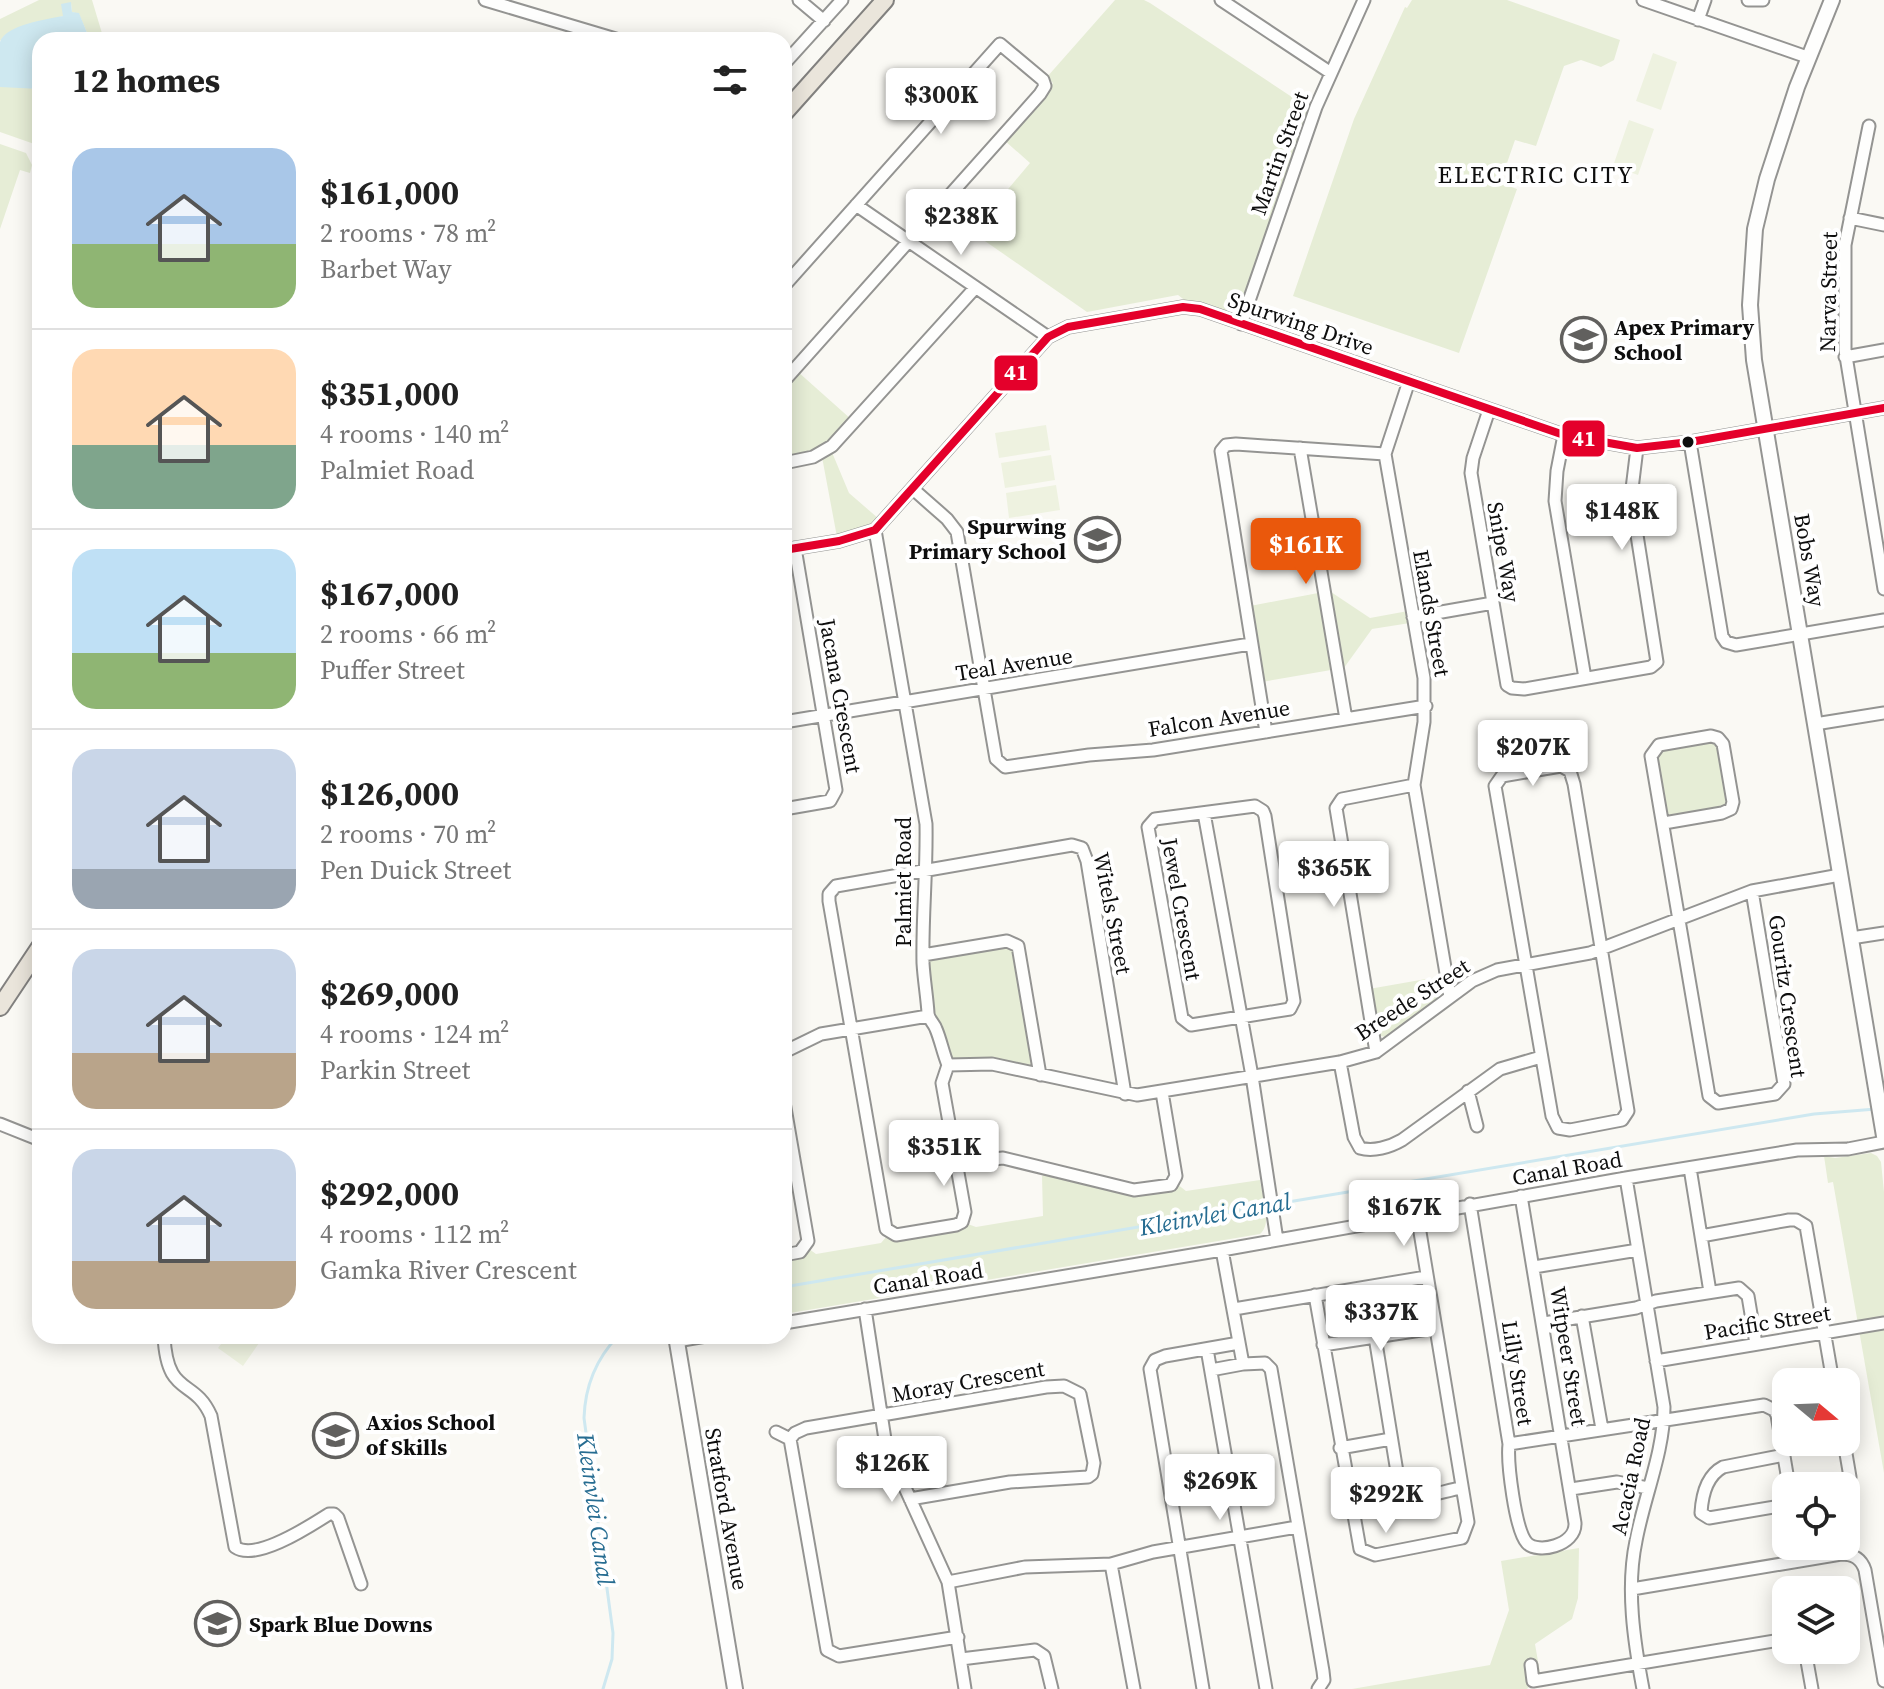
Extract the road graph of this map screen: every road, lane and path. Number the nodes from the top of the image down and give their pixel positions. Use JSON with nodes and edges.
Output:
{"nodes":[{"id":1,"x":485,"y":0,"type":"edge"},
{"id":2,"x":799,"y":0,"type":"edge"},
{"id":3,"x":842,"y":0,"type":"edge"},
{"id":4,"x":885,"y":0,"type":"edge"},
{"id":5,"x":1221,"y":0,"type":"edge"},
{"id":6,"x":1364,"y":0,"type":"edge"},
{"id":7,"x":1643,"y":0,"type":"edge"},
{"id":8,"x":1705,"y":0,"type":"edge"},
{"id":9,"x":1748,"y":0,"type":"edge"},
{"id":10,"x":1763,"y":0,"type":"edge"},
{"id":11,"x":1832,"y":0,"type":"edge"},
{"id":12,"x":1698,"y":20,"type":"junction"},
{"id":13,"x":824,"y":21,"type":"junction"},
{"id":14,"x":592,"y":32,"type":"edge"},
{"id":15,"x":792,"y":55,"type":"edge"},
{"id":16,"x":1807,"y":57,"type":"junction"},
{"id":17,"x":1331,"y":73,"type":"junction"},
{"id":18,"x":792,"y":104,"type":"edge"},
{"id":19,"x":1869,"y":126,"type":"dead end"},
{"id":20,"x":856,"y":205,"type":"junction"},
{"id":21,"x":1850,"y":218,"type":"junction"},
{"id":22,"x":1884,"y":225,"type":"edge"},
{"id":23,"x":909,"y":242,"type":"junction"},
{"id":24,"x":792,"y":277,"type":"edge"},
{"id":25,"x":975,"y":288,"type":"junction"},
{"id":26,"x":1241,"y":324,"type":"junction"},
{"id":27,"x":1048,"y":337,"type":"junction"},
{"id":28,"x":1884,"y":350,"type":"edge"},
{"id":29,"x":1845,"y":357,"type":"junction"},
{"id":30,"x":792,"y":372,"type":"edge"},
{"id":31,"x":1409,"y":381,"type":"junction"},
{"id":32,"x":1884,"y":408,"type":"edge"},
{"id":33,"x":1489,"y":410,"type":"junction"},
{"id":34,"x":1855,"y":413,"type":"junction"},
{"id":35,"x":1766,"y":428,"type":"junction"},
{"id":36,"x":1564,"y":435,"type":"junction"},
{"id":37,"x":1690,"y":442,"type":"junction"},
{"id":38,"x":1300,"y":448,"type":"junction"},
{"id":39,"x":1637,"y":448,"type":"junction"},
{"id":40,"x":1385,"y":454,"type":"junction"},
{"id":41,"x":792,"y":459,"type":"edge"},
{"id":42,"x":913,"y":489,"type":"junction"},
{"id":43,"x":875,"y":530,"type":"junction"},
{"id":44,"x":792,"y":549,"type":"edge"},
{"id":45,"x":792,"y":559,"type":"edge"},
{"id":46,"x":1884,"y":589,"type":"edge"},
{"id":47,"x":1493,"y":603,"type":"junction"},
{"id":48,"x":1413,"y":617,"type":"junction"},
{"id":49,"x":1884,"y":620,"type":"edge"},
{"id":50,"x":1800,"y":634,"type":"junction"},
{"id":51,"x":1250,"y":644,"type":"junction"},
{"id":52,"x":1585,"y":678,"type":"junction"},
{"id":53,"x":985,"y":689,"type":"junction"},
{"id":54,"x":905,"y":702,"type":"junction"},
{"id":55,"x":1426,"y":706,"type":"junction"},
{"id":56,"x":1884,"y":713,"type":"edge"},
{"id":57,"x":824,"y":716,"type":"junction"},
{"id":58,"x":1346,"y":719,"type":"junction"},
{"id":59,"x":792,"y":721,"type":"edge"},
{"id":60,"x":1815,"y":724,"type":"junction"},
{"id":61,"x":1266,"y":732,"type":"junction"},
{"id":62,"x":1414,"y":785,"type":"junction"},
{"id":63,"x":792,"y":808,"type":"edge"},
{"id":64,"x":1204,"y":813,"type":"junction"},
{"id":65,"x":1664,"y":823,"type":"junction"},
{"id":66,"x":925,"y":870,"type":"junction"},
{"id":67,"x":1840,"y":875,"type":"junction"},
{"id":68,"x":1752,"y":891,"type":"junction"},
{"id":69,"x":1680,"y":919,"type":"junction"},
{"id":70,"x":1884,"y":933,"type":"edge"},
{"id":71,"x":1851,"y":938,"type":"junction"},
{"id":72,"x":1603,"y":949,"type":"junction"},
{"id":73,"x":923,"y":955,"type":"junction"},
{"id":74,"x":32,"y":959,"type":"edge"},
{"id":75,"x":1525,"y":965,"type":"junction"},
{"id":76,"x":1450,"y":997,"type":"junction"},
{"id":77,"x":0,"y":1007,"type":"edge"},
{"id":78,"x":928,"y":1016,"type":"junction"},
{"id":79,"x":1241,"y":1018,"type":"junction"},
{"id":80,"x":852,"y":1027,"type":"junction"},
{"id":81,"x":792,"y":1047,"type":"edge"},
{"id":82,"x":1376,"y":1052,"type":"junction"},
{"id":83,"x":1541,"y":1057,"type":"junction"},
{"id":84,"x":1340,"y":1062,"type":"junction"},
{"id":85,"x":948,"y":1065,"type":"junction"},
{"id":86,"x":1040,"y":1075,"type":"junction"},
{"id":87,"x":1252,"y":1076,"type":"junction"},
{"id":88,"x":1468,"y":1091,"type":"junction"},
{"id":89,"x":1162,"y":1092,"type":"junction"},
{"id":90,"x":1125,"y":1094,"type":"junction"},
{"id":91,"x":0,"y":1124,"type":"edge"},
{"id":92,"x":1477,"y":1126,"type":"dead end"},
{"id":93,"x":1884,"y":1136,"type":"edge"},
{"id":94,"x":32,"y":1137,"type":"edge"},
{"id":95,"x":1884,"y":1142,"type":"edge"},
{"id":96,"x":792,"y":1148,"type":"edge"},
{"id":97,"x":957,"y":1163,"type":"junction"},
{"id":98,"x":1690,"y":1168,"type":"junction"},
{"id":99,"x":1626,"y":1178,"type":"junction"},
{"id":100,"x":1521,"y":1196,"type":"junction"},
{"id":101,"x":1470,"y":1204,"type":"junction"},
{"id":102,"x":1417,"y":1214,"type":"junction"},
{"id":103,"x":1277,"y":1236,"type":"junction"},
{"id":104,"x":1701,"y":1236,"type":"junction"},
{"id":105,"x":1222,"y":1250,"type":"junction"},
{"id":106,"x":1638,"y":1250,"type":"junction"},
{"id":107,"x":792,"y":1254,"type":"edge"},
{"id":108,"x":1534,"y":1267,"type":"junction"},
{"id":109,"x":1426,"y":1277,"type":"junction"},
{"id":110,"x":1710,"y":1292,"type":"junction"},
{"id":111,"x":1315,"y":1295,"type":"junction"},
{"id":112,"x":1647,"y":1304,"type":"junction"},
{"id":113,"x":865,"y":1309,"type":"junction"},
{"id":114,"x":1234,"y":1309,"type":"junction"},
{"id":115,"x":1582,"y":1316,"type":"junction"},
{"id":116,"x":792,"y":1322,"type":"edge"},
{"id":117,"x":1544,"y":1323,"type":"junction"},
{"id":118,"x":1884,"y":1323,"type":"edge"},
{"id":119,"x":1434,"y":1328,"type":"junction"},
{"id":120,"x":1825,"y":1333,"type":"junction"},
{"id":121,"x":1375,"y":1337,"type":"junction"},
{"id":122,"x":1239,"y":1343,"type":"junction"},
{"id":123,"x":165,"y":1344,"type":"edge"},
{"id":124,"x":677,"y":1344,"type":"edge"},
{"id":125,"x":1756,"y":1344,"type":"junction"},
{"id":126,"x":1323,"y":1345,"type":"junction"},
{"id":127,"x":1207,"y":1349,"type":"junction"},
{"id":128,"x":1656,"y":1361,"type":"junction"},
{"id":129,"x":1243,"y":1364,"type":"junction"},
{"id":130,"x":1831,"y":1368,"type":"edge"},
{"id":131,"x":1211,"y":1370,"type":"junction"},
{"id":132,"x":1772,"y":1409,"type":"edge"},
{"id":133,"x":881,"y":1416,"type":"junction"},
{"id":134,"x":1664,"y":1421,"type":"junction"},
{"id":135,"x":1602,"y":1429,"type":"junction"},
{"id":136,"x":776,"y":1432,"type":"dead end"},
{"id":137,"x":1562,"y":1436,"type":"junction"},
{"id":138,"x":790,"y":1439,"type":"junction"},
{"id":139,"x":1391,"y":1439,"type":"junction"},
{"id":140,"x":1509,"y":1444,"type":"junction"},
{"id":141,"x":1340,"y":1448,"type":"junction"},
{"id":142,"x":1779,"y":1456,"type":"edge"},
{"id":143,"x":1461,"y":1488,"type":"junction"},
{"id":144,"x":1648,"y":1488,"type":"junction"},
{"id":145,"x":1571,"y":1489,"type":"junction"},
{"id":146,"x":910,"y":1499,"type":"junction"},
{"id":147,"x":1772,"y":1507,"type":"edge"},
{"id":148,"x":1575,"y":1523,"type":"joint"},
{"id":149,"x":1297,"y":1527,"type":"junction"},
{"id":150,"x":1240,"y":1537,"type":"junction"},
{"id":151,"x":1180,"y":1547,"type":"junction"},
{"id":152,"x":1111,"y":1564,"type":"junction"},
{"id":153,"x":948,"y":1582,"type":"junction"},
{"id":154,"x":361,"y":1584,"type":"dead end"},
{"id":155,"x":1632,"y":1589,"type":"junction"},
{"id":156,"x":958,"y":1637,"type":"junction"},
{"id":157,"x":1772,"y":1641,"type":"edge"},
{"id":158,"x":961,"y":1659,"type":"junction"},
{"id":159,"x":1638,"y":1664,"type":"junction"},
{"id":160,"x":1808,"y":1664,"type":"edge"},
{"id":161,"x":1531,"y":1665,"type":"dead end"},
{"id":162,"x":1884,"y":1681,"type":"edge"},
{"id":163,"x":735,"y":1689,"type":"edge"},
{"id":164,"x":965,"y":1689,"type":"edge"},
{"id":165,"x":1052,"y":1689,"type":"edge"},
{"id":166,"x":1134,"y":1689,"type":"edge"},
{"id":167,"x":1203,"y":1689,"type":"edge"},
{"id":168,"x":1266,"y":1689,"type":"edge"},
{"id":169,"x":1318,"y":1689,"type":"edge"},
{"id":170,"x":1643,"y":1689,"type":"edge"},
{"id":171,"x":1812,"y":1689,"type":"edge"}],
"edges":[{"from":1,"to":14,"type":"street"},
{"from":2,"to":13,"type":"street"},
{"from":3,"to":13,"type":"street"},
{"from":4,"to":18,"type":"main road"},
{"from":5,"to":17,"type":"street"},
{"from":6,"to":17,"type":"street","name":"Martin Street"},
{"from":7,"to":12,"type":"street"},
{"from":8,"to":12,"type":"street"},
{"from":9,"to":10,"type":"street"},
{"from":11,"to":16,"type":"street","name":"Bobs Way"},
{"from":12,"to":16,"type":"street"},
{"from":13,"to":15,"type":"street"},
{"from":16,"to":35,"type":"street","name":"Bobs Way"},
{"from":17,"to":26,"type":"street","name":"Martin Street"},
{"from":19,"to":21,"type":"street","name":"Narva Street"},
{"from":20,"to":23,"type":"street"},
{"from":20,"to":23,"type":"street"},
{"from":20,"to":24,"type":"street"},
{"from":21,"to":22,"type":"street"},
{"from":21,"to":29,"type":"street","name":"Narva Street"},
{"from":23,"to":25,"type":"street"},
{"from":23,"to":30,"type":"street"},
{"from":25,"to":27,"type":"street"},
{"from":25,"to":41,"type":"street"},
{"from":26,"to":27,"type":"street","name":"Spurwing Drive"},
{"from":26,"to":31,"type":"street","name":"Spurwing Drive"},
{"from":27,"to":42,"type":"street","name":"Spurwing Drive"},
{"from":28,"to":29,"type":"street"},
{"from":29,"to":34,"type":"street","name":"Narva Street"},
{"from":31,"to":33,"type":"street","name":"Spurwing Drive"},
{"from":31,"to":40,"type":"street","name":"Elands Street"},
{"from":32,"to":34,"type":"street","name":"Spurwing Drive"},
{"from":33,"to":36,"type":"street","name":"Spurwing Drive"},
{"from":33,"to":47,"type":"street","name":"Snipe Way"},
{"from":34,"to":35,"type":"street","name":"Spurwing Drive"},
{"from":34,"to":46,"type":"street","name":"Narva Street"},
{"from":35,"to":37,"type":"street","name":"Spurwing Drive"},
{"from":35,"to":50,"type":"street","name":"Bobs Way"},
{"from":36,"to":39,"type":"street","name":"Spurwing Drive"},
{"from":36,"to":52,"type":"street"},
{"from":37,"to":39,"type":"street","name":"Spurwing Drive"},
{"from":37,"to":50,"type":"street"},
{"from":38,"to":40,"type":"street"},
{"from":38,"to":51,"type":"street"},
{"from":38,"to":58,"type":"street"},
{"from":39,"to":52,"type":"street"},
{"from":40,"to":48,"type":"street","name":"Elands Street"},
{"from":42,"to":43,"type":"street","name":"Spurwing Drive"},
{"from":42,"to":53,"type":"street"},
{"from":43,"to":44,"type":"street"},
{"from":43,"to":54,"type":"street","name":"Palmiet Road"},
{"from":45,"to":57,"type":"street","name":"Jacana Crescent"},
{"from":47,"to":48,"type":"street"},
{"from":47,"to":52,"type":"street","name":"Snipe Way"},
{"from":48,"to":55,"type":"street","name":"Elands Street"},
{"from":49,"to":50,"type":"street"},
{"from":50,"to":60,"type":"street","name":"Bobs Way"},
{"from":51,"to":53,"type":"street","name":"Teal Avenue"},
{"from":51,"to":61,"type":"street"},
{"from":53,"to":54,"type":"street","name":"Teal Avenue"},
{"from":53,"to":61,"type":"street","name":"Falcon Avenue"},
{"from":54,"to":57,"type":"street","name":"Teal Avenue"},
{"from":54,"to":66,"type":"street","name":"Palmiet Road"},
{"from":55,"to":58,"type":"street","name":"Falcon Avenue"},
{"from":55,"to":62,"type":"street","name":"Elands Street"},
{"from":56,"to":60,"type":"street"},
{"from":57,"to":59,"type":"street","name":"Teal Avenue"},
{"from":57,"to":63,"type":"street","name":"Jacana Crescent"},
{"from":58,"to":61,"type":"street","name":"Falcon Avenue"},
{"from":60,"to":67,"type":"street","name":"Bobs Way"},
{"from":62,"to":76,"type":"street","name":"Elands Street"},
{"from":62,"to":82,"type":"street"},
{"from":64,"to":79,"type":"street"},
{"from":64,"to":79,"type":"street","name":"Jewel Crescent"},
{"from":64,"to":79,"type":"street","name":"Jewel Crescent"},
{"from":65,"to":65,"type":"street"},
{"from":65,"to":69,"type":"street"},
{"from":66,"to":73,"type":"street","name":"Palmiet Road"},
{"from":66,"to":80,"type":"street"},
{"from":66,"to":90,"type":"street","name":"Witels Street"},
{"from":67,"to":68,"type":"street","name":"Breede Street"},
{"from":67,"to":71,"type":"street","name":"Bobs Way"},
{"from":68,"to":69,"type":"street","name":"Breede Street"},
{"from":68,"to":69,"type":"street","name":"Gouritz Crescent"},
{"from":69,"to":72,"type":"street","name":"Breede Street"},
{"from":70,"to":71,"type":"street"},
{"from":71,"to":93,"type":"street","name":"Bobs Way"},
{"from":72,"to":75,"type":"street","name":"Breede Street"},
{"from":72,"to":75,"type":"street"},
{"from":72,"to":83,"type":"street"},
{"from":73,"to":78,"type":"street","name":"Palmiet Road"},
{"from":73,"to":86,"type":"street"},
{"from":74,"to":77,"type":"main road"},
{"from":75,"to":76,"type":"street","name":"Breede Street"},
{"from":75,"to":83,"type":"street"},
{"from":76,"to":82,"type":"street","name":"Breede Street"},
{"from":78,"to":80,"type":"street"},
{"from":78,"to":85,"type":"street","name":"Palmiet Road"},
{"from":79,"to":87,"type":"street"},
{"from":80,"to":81,"type":"street"},
{"from":80,"to":97,"type":"street","name":"Palmiet Road"},
{"from":82,"to":84,"type":"street","name":"Breede Street"},
{"from":83,"to":88,"type":"street"},
{"from":84,"to":87,"type":"street","name":"Breede Street"},
{"from":84,"to":88,"type":"street"},
{"from":85,"to":86,"type":"street","name":"Breede Street"},
{"from":85,"to":97,"type":"street","name":"Palmiet Road"},
{"from":86,"to":90,"type":"street","name":"Breede Street"},
{"from":87,"to":89,"type":"street","name":"Breede Street"},
{"from":87,"to":103,"type":"street"},
{"from":88,"to":92,"type":"street"},
{"from":89,"to":90,"type":"street","name":"Breede Street"},
{"from":89,"to":97,"type":"street"},
{"from":91,"to":94,"type":"street"},
{"from":95,"to":98,"type":"street","name":"Canal Road"},
{"from":96,"to":107,"type":"street"},
{"from":98,"to":99,"type":"street","name":"Canal Road"},
{"from":98,"to":104,"type":"street"},
{"from":99,"to":100,"type":"street","name":"Canal Road"},
{"from":99,"to":106,"type":"street","name":"Acacia Road"},
{"from":100,"to":101,"type":"street","name":"Canal Road"},
{"from":100,"to":108,"type":"street","name":"Witpeer Street"},
{"from":101,"to":102,"type":"street","name":"Canal Road"},
{"from":101,"to":140,"type":"street","name":"Lilly Street"},
{"from":102,"to":103,"type":"street","name":"Canal Road"},
{"from":102,"to":109,"type":"street"},
{"from":103,"to":105,"type":"street","name":"Canal Road"},
{"from":104,"to":110,"type":"street"},
{"from":104,"to":120,"type":"street"},
{"from":105,"to":113,"type":"street","name":"Canal Road"},
{"from":105,"to":114,"type":"street"},
{"from":106,"to":108,"type":"street"},
{"from":106,"to":112,"type":"street","name":"Acacia Road"},
{"from":108,"to":117,"type":"street","name":"Witpeer Street"},
{"from":109,"to":111,"type":"street"},
{"from":109,"to":119,"type":"street"},
{"from":110,"to":112,"type":"street"},
{"from":110,"to":125,"type":"street"},
{"from":111,"to":114,"type":"street"},
{"from":111,"to":126,"type":"street"},
{"from":112,"to":115,"type":"street"},
{"from":112,"to":128,"type":"street","name":"Acacia Road"},
{"from":113,"to":116,"type":"street","name":"Canal Road"},
{"from":113,"to":133,"type":"street"},
{"from":114,"to":122,"type":"street"},
{"from":115,"to":117,"type":"street"},
{"from":115,"to":135,"type":"street"},
{"from":117,"to":137,"type":"street","name":"Witpeer Street"},
{"from":118,"to":120,"type":"street","name":"Pacific Street"},
{"from":119,"to":121,"type":"street"},
{"from":119,"to":143,"type":"street"},
{"from":120,"to":125,"type":"street","name":"Pacific Street"},
{"from":120,"to":130,"type":"street"},
{"from":121,"to":126,"type":"street"},
{"from":121,"to":139,"type":"street"},
{"from":122,"to":127,"type":"street"},
{"from":122,"to":129,"type":"street"},
{"from":123,"to":154,"type":"street"},
{"from":124,"to":163,"type":"street","name":"Stratford Avenue"},
{"from":125,"to":128,"type":"street","name":"Pacific Street"},
{"from":126,"to":141,"type":"street"},
{"from":127,"to":131,"type":"street"},
{"from":127,"to":151,"type":"street"},
{"from":128,"to":134,"type":"street","name":"Acacia Road"},
{"from":129,"to":131,"type":"street"},
{"from":129,"to":149,"type":"street"},
{"from":131,"to":150,"type":"street"},
{"from":132,"to":134,"type":"street"},
{"from":133,"to":138,"type":"street"},
{"from":133,"to":146,"type":"street"},
{"from":133,"to":146,"type":"street","name":"Moray Crescent"},
{"from":134,"to":135,"type":"street"},
{"from":134,"to":144,"type":"street","name":"Acacia Road"},
{"from":135,"to":137,"type":"street"},
{"from":136,"to":138,"type":"street"},
{"from":137,"to":140,"type":"street"},
{"from":137,"to":145,"type":"street","name":"Witpeer Street"},
{"from":138,"to":156,"type":"street"},
{"from":139,"to":141,"type":"street"},
{"from":139,"to":143,"type":"street"},
{"from":140,"to":148,"type":"street","name":"Lilly Street"},
{"from":141,"to":143,"type":"street"},
{"from":142,"to":147,"type":"street"},
{"from":144,"to":145,"type":"street"},
{"from":144,"to":155,"type":"street","name":"Acacia Road"},
{"from":145,"to":148,"type":"street","name":"Witpeer Street"},
{"from":146,"to":153,"type":"street"},
{"from":149,"to":150,"type":"street"},
{"from":149,"to":169,"type":"street"},
{"from":150,"to":151,"type":"street"},
{"from":150,"to":168,"type":"street"},
{"from":151,"to":152,"type":"street"},
{"from":151,"to":167,"type":"street"},
{"from":152,"to":153,"type":"street"},
{"from":152,"to":166,"type":"street"},
{"from":153,"to":156,"type":"street"},
{"from":155,"to":159,"type":"street","name":"Acacia Road"},
{"from":155,"to":162,"type":"street"},
{"from":156,"to":158,"type":"street"},
{"from":157,"to":159,"type":"street"},
{"from":158,"to":164,"type":"street"},
{"from":158,"to":165,"type":"street"},
{"from":159,"to":161,"type":"street"},
{"from":159,"to":170,"type":"street","name":"Acacia Road"},
{"from":160,"to":171,"type":"street"}]}
